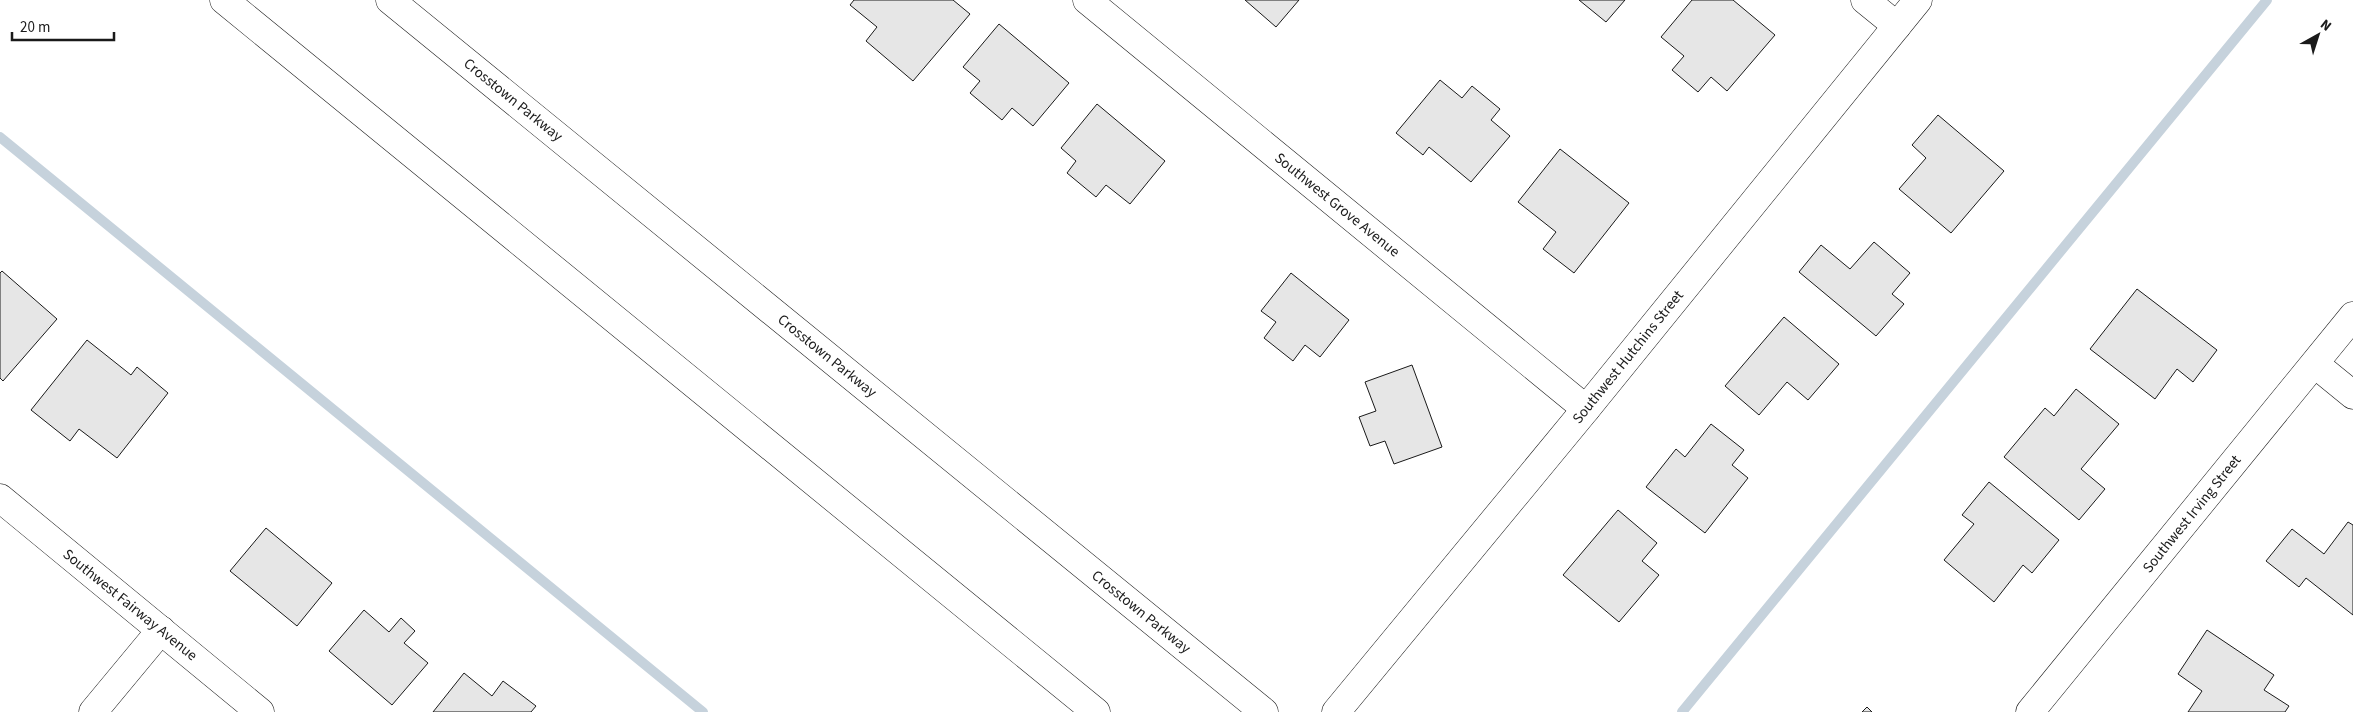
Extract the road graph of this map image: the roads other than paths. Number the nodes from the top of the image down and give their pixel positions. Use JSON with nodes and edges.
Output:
{"nodes":[{"id":1,"x":224,"y":0,"type":"edge"},
{"id":2,"x":390,"y":0,"type":"edge"},
{"id":3,"x":1087,"y":0,"type":"edge"},
{"id":4,"x":1865,"y":0,"type":"edge"},
{"id":5,"x":1918,"y":0,"type":"edge"},
{"id":6,"x":1897,"y":26,"type":"junction"},
{"id":7,"x":2353,"y":316,"type":"edge"},
{"id":8,"x":2315,"y":364,"type":"junction"},
{"id":9,"x":2353,"y":395,"type":"edge"},
{"id":10,"x":1586,"y":409,"type":"junction"},
{"id":11,"x":0,"y":498,"type":"edge"},
{"id":12,"x":161,"y":630,"type":"junction"},
{"id":13,"x":93,"y":712,"type":"edge"},
{"id":14,"x":260,"y":712,"type":"edge"},
{"id":15,"x":1096,"y":712,"type":"edge"},
{"id":16,"x":1264,"y":712,"type":"edge"},
{"id":17,"x":1336,"y":712,"type":"edge"},
{"id":18,"x":2030,"y":712,"type":"edge"}],
"edges":[{"from":1,"to":15,"type":"street"},
{"from":2,"to":16,"type":"street","name":"Crosstown Parkway"},
{"from":3,"to":10,"type":"street","name":"Southwest Grove Avenue"},
{"from":4,"to":6,"type":"street"},
{"from":5,"to":6,"type":"street","name":"Southwest Hutchins Street"},
{"from":6,"to":10,"type":"street","name":"Southwest Hutchins Street"},
{"from":7,"to":8,"type":"street","name":"Southwest Irving Street"},
{"from":8,"to":9,"type":"street"},
{"from":8,"to":18,"type":"street","name":"Southwest Irving Street"},
{"from":10,"to":17,"type":"street","name":"Southwest Hutchins Street"},
{"from":11,"to":12,"type":"street","name":"Southwest Fairway Avenue"},
{"from":12,"to":13,"type":"street"},
{"from":12,"to":14,"type":"street","name":"Southwest Fairway Avenue"}]}
